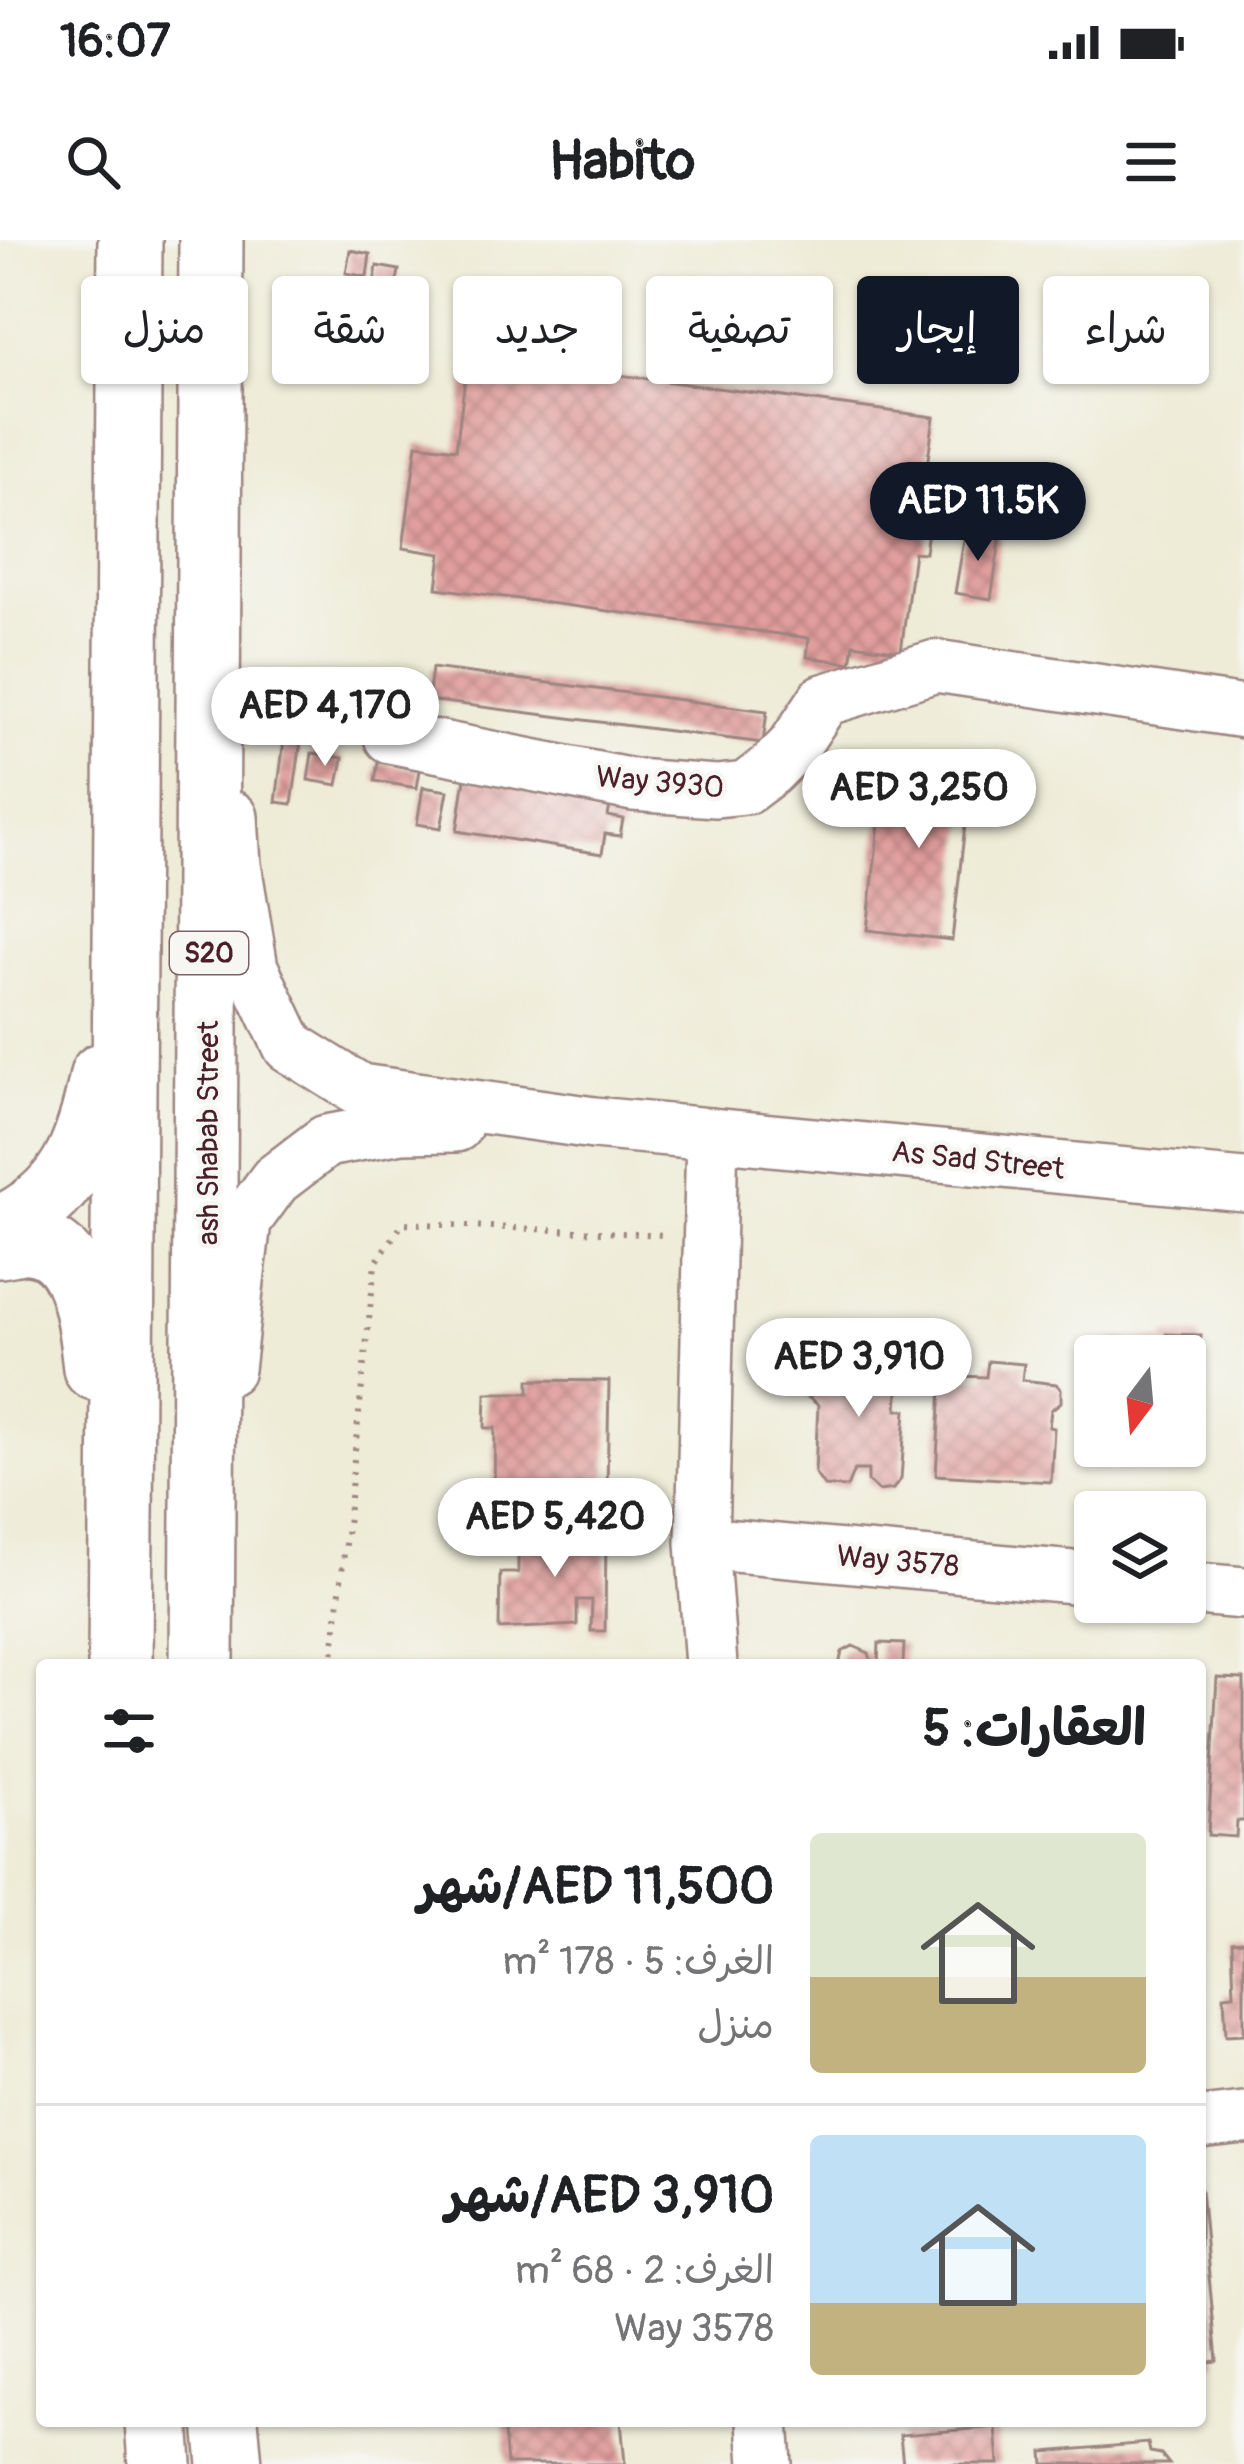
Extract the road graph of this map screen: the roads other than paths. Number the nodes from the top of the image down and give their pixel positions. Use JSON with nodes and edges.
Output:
{"nodes":[{"id":1,"x":130,"y":240,"type":"edge"},
{"id":2,"x":212,"y":240,"type":"edge"},
{"id":3,"x":212,"y":508,"type":"junction"},
{"id":4,"x":1244,"y":712,"type":"edge"},
{"id":5,"x":390,"y":737,"type":"dead end"},
{"id":6,"x":124,"y":937,"type":"junction"},
{"id":7,"x":594,"y":1123,"type":"junction"},
{"id":8,"x":712,"y":1134,"type":"junction"},
{"id":9,"x":1244,"y":1185,"type":"edge"},
{"id":10,"x":0,"y":1228,"type":"edge"},
{"id":11,"x":0,"y":1246,"type":"edge"},
{"id":12,"x":118,"y":1534,"type":"junction"},
{"id":13,"x":702,"y":1543,"type":"junction"},
{"id":14,"x":1074,"y":1577,"type":"edge"},
{"id":15,"x":1206,"y":1590,"type":"edge"},
{"id":16,"x":1244,"y":1593,"type":"edge"},
{"id":17,"x":203,"y":1640,"type":"edge"},
{"id":18,"x":120,"y":1659,"type":"edge"},
{"id":19,"x":711,"y":1659,"type":"edge"},
{"id":20,"x":1244,"y":2118,"type":"edge"},
{"id":21,"x":1206,"y":2122,"type":"edge"},
{"id":22,"x":157,"y":2427,"type":"edge"},
{"id":23,"x":227,"y":2427,"type":"edge"},
{"id":24,"x":763,"y":2427,"type":"edge"},
{"id":25,"x":160,"y":2464,"type":"edge"},
{"id":26,"x":230,"y":2464,"type":"edge"},
{"id":27,"x":766,"y":2464,"type":"edge"}],
"edges":[{"from":1,"to":6,"type":"main road"},
{"from":2,"to":3,"type":"main road","name":"ash Shabab Street","number":"S20"},
{"from":3,"to":7,"type":"street"},
{"from":3,"to":17,"type":"main road","name":"ash Shabab Street","number":"S20"},
{"from":4,"to":5,"type":"street","name":"Way 3930"},
{"from":6,"to":10,"type":"main road"},
{"from":6,"to":12,"type":"main road"},
{"from":7,"to":8,"type":"street","name":"As Sad Street"},
{"from":7,"to":17,"type":"street"},
{"from":8,"to":9,"type":"street","name":"As Sad Street"},
{"from":8,"to":13,"type":"street"},
{"from":11,"to":12,"type":"main road"},
{"from":12,"to":18,"type":"main road"},
{"from":13,"to":14,"type":"street","name":"Way 3578"},
{"from":13,"to":19,"type":"street"},
{"from":15,"to":16,"type":"street"},
{"from":20,"to":21,"type":"street"},
{"from":22,"to":25,"type":"main road"},
{"from":23,"to":26,"type":"main road"},
{"from":24,"to":27,"type":"street"}]}
